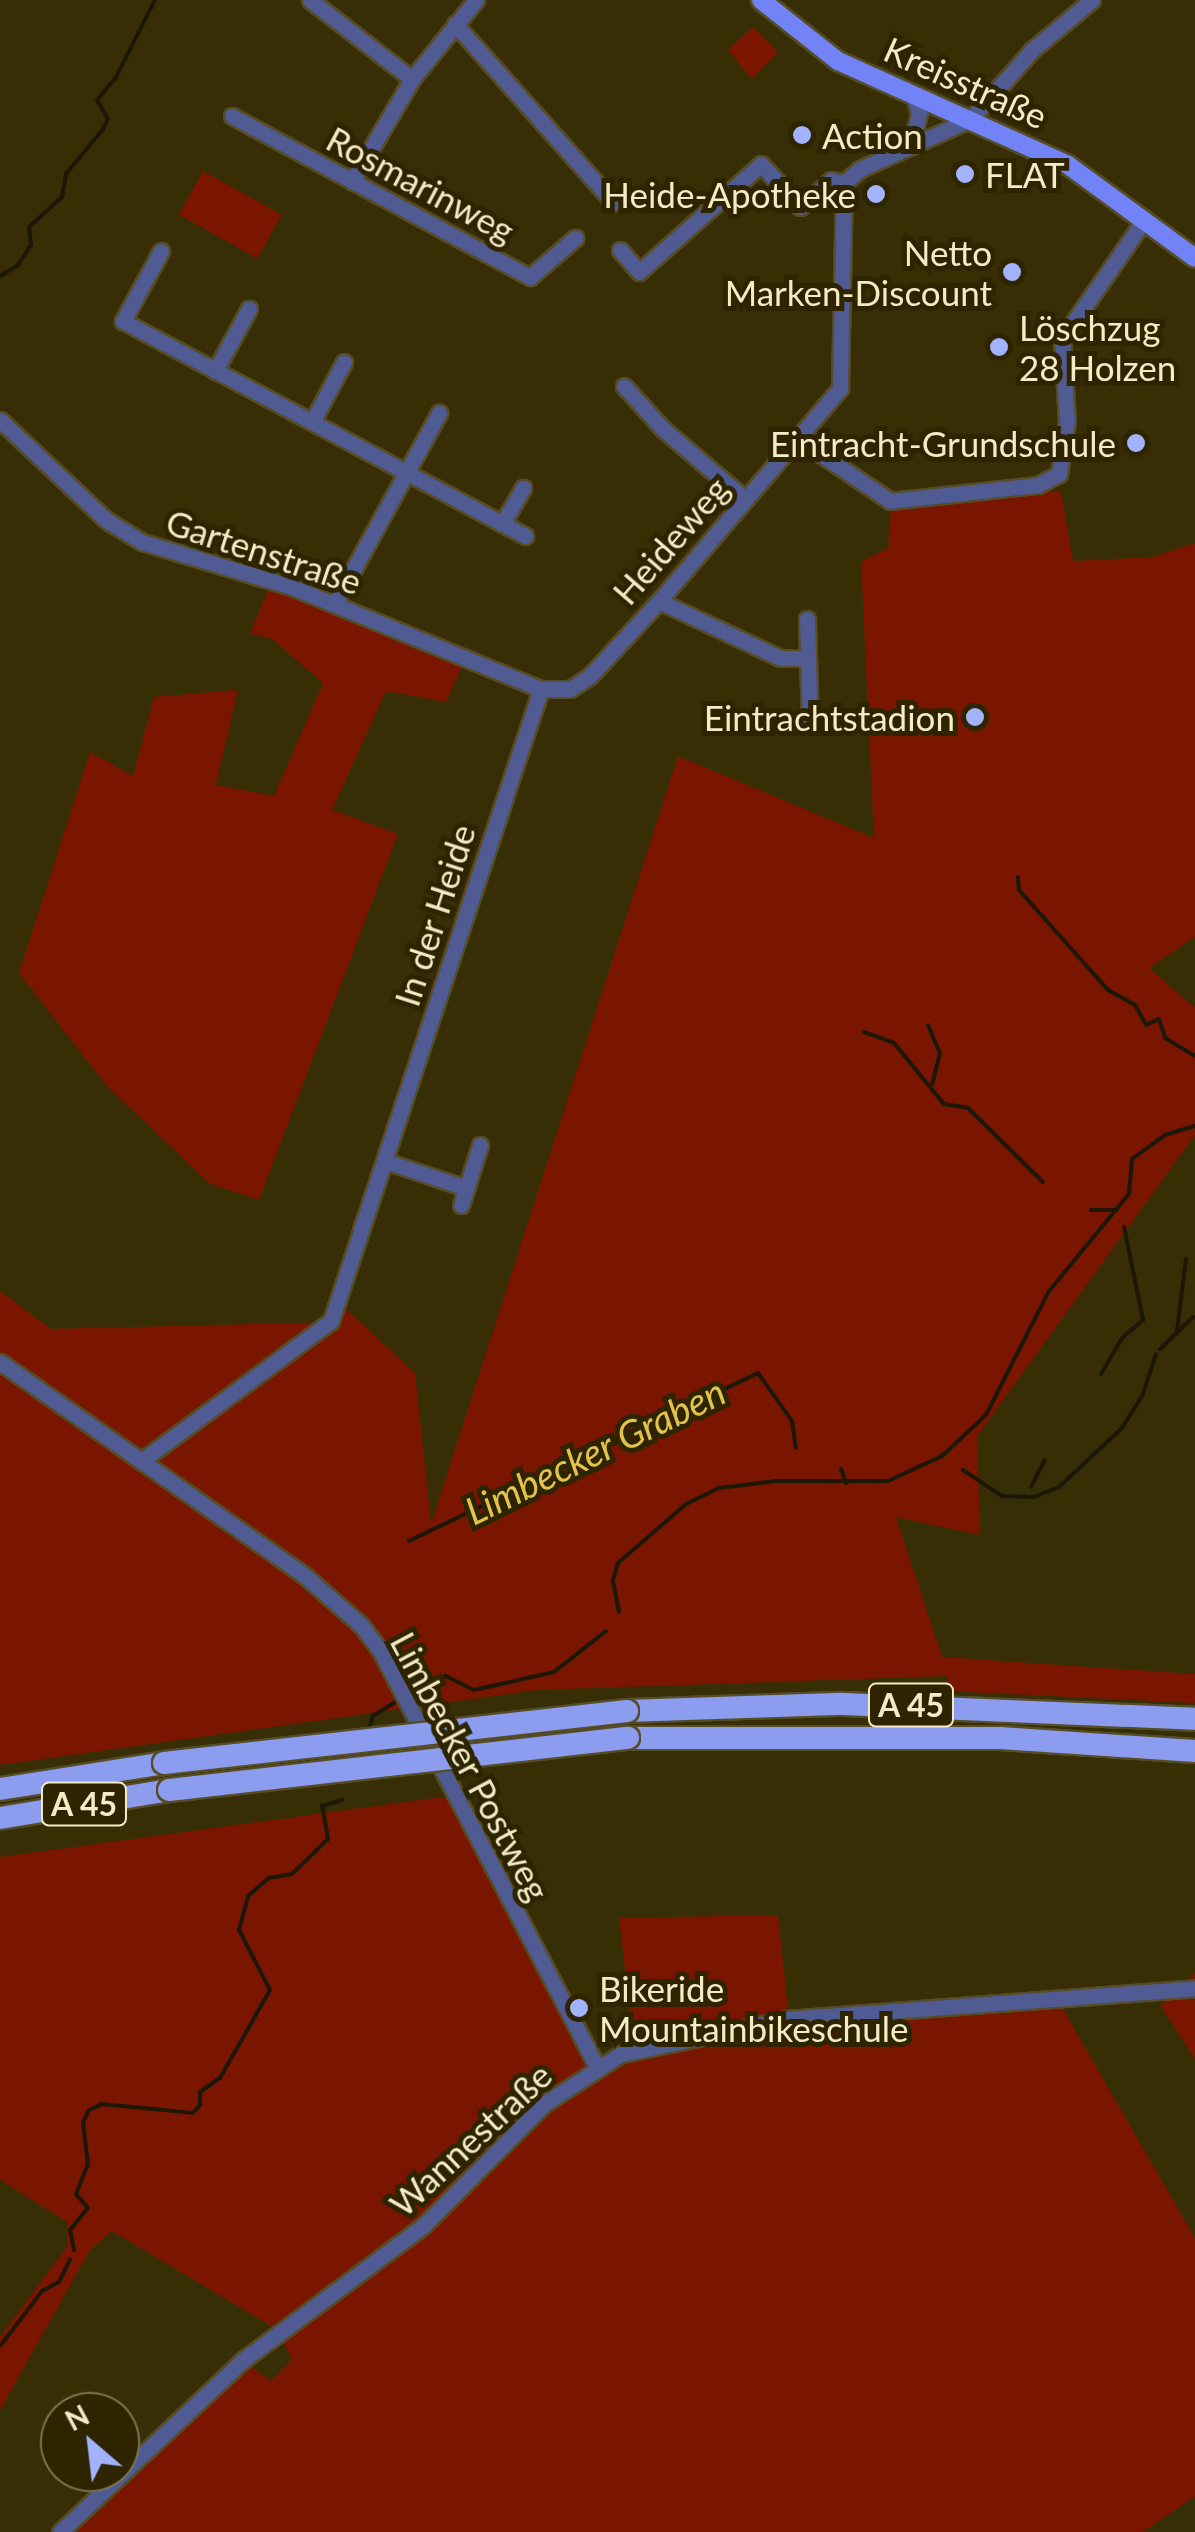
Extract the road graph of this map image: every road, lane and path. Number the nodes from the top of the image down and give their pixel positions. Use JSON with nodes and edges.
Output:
{"nodes":[{"id":1,"x":310,"y":0,"type":"edge"},
{"id":2,"x":476,"y":0,"type":"edge"},
{"id":3,"x":761,"y":0,"type":"edge"},
{"id":4,"x":1089,"y":1,"type":"edge"},
{"id":5,"x":456,"y":24,"type":"junction"},
{"id":6,"x":412,"y":79,"type":"junction"},
{"id":7,"x":914,"y":96,"type":"junction"},
{"id":8,"x":232,"y":116,"type":"dead end"},
{"id":9,"x":972,"y":119,"type":"junction"},
{"id":10,"x":911,"y":146,"type":"junction"},
{"id":11,"x":352,"y":181,"type":"junction"},
{"id":12,"x":844,"y":183,"type":"junction"},
{"id":13,"x":614,"y":203,"type":"dead end"},
{"id":14,"x":1144,"y":220,"type":"junction"},
{"id":15,"x":575,"y":238,"type":"dead end"},
{"id":16,"x":162,"y":250,"type":"dead end"},
{"id":17,"x":620,"y":250,"type":"dead end"},
{"id":18,"x":1195,"y":258,"type":"edge"},
{"id":19,"x":248,"y":309,"type":"dead end"},
{"id":20,"x":344,"y":362,"type":"dead end"},
{"id":21,"x":215,"y":370,"type":"junction"},
{"id":22,"x":624,"y":386,"type":"dead end"},
{"id":23,"x":438,"y":413,"type":"dead end"},
{"id":24,"x":0,"y":420,"type":"edge"},
{"id":25,"x":312,"y":422,"type":"junction"},
{"id":26,"x":797,"y":438,"type":"junction"},
{"id":27,"x":406,"y":473,"type":"junction"},
{"id":28,"x":523,"y":488,"type":"dead end"},
{"id":29,"x":746,"y":498,"type":"junction"},
{"id":30,"x":502,"y":524,"type":"junction"},
{"id":31,"x":526,"y":536,"type":"dead end"},
{"id":32,"x":659,"y":601,"type":"junction"},
{"id":33,"x":335,"y":604,"type":"junction"},
{"id":34,"x":807,"y":619,"type":"dead end"},
{"id":35,"x":805,"y":658,"type":"junction"},
{"id":36,"x":540,"y":689,"type":"junction"},
{"id":37,"x":810,"y":725,"type":"dead end"},
{"id":38,"x":480,"y":1145,"type":"dead end"},
{"id":39,"x":385,"y":1161,"type":"junction"},
{"id":40,"x":466,"y":1188,"type":"junction"},
{"id":41,"x":461,"y":1206,"type":"dead end"},
{"id":42,"x":0,"y":1362,"type":"edge"},
{"id":43,"x":141,"y":1462,"type":"junction"},
{"id":44,"x":1195,"y":1720,"type":"edge"},
{"id":45,"x":1195,"y":1751,"type":"edge"},
{"id":46,"x":0,"y":1789,"type":"edge"},
{"id":47,"x":0,"y":1818,"type":"edge"},
{"id":48,"x":1195,"y":1988,"type":"edge"},
{"id":49,"x":597,"y":2066,"type":"junction"},
{"id":50,"x":60,"y":2532,"type":"edge"}],
"edges":[{"from":1,"to":6,"type":"street"},
{"from":2,"to":5,"type":"street"},
{"from":3,"to":7,"type":"main road","name":"Kreisstraße"},
{"from":4,"to":9,"type":"street"},
{"from":5,"to":6,"type":"street"},
{"from":5,"to":13,"type":"street"},
{"from":6,"to":11,"type":"street"},
{"from":7,"to":9,"type":"main road","name":"Kreisstraße"},
{"from":7,"to":10,"type":"street"},
{"from":8,"to":11,"type":"street","name":"Rosmarinweg"},
{"from":9,"to":10,"type":"street"},
{"from":9,"to":14,"type":"main road","name":"Kreisstraße"},
{"from":10,"to":12,"type":"street"},
{"from":11,"to":15,"type":"street","name":"Rosmarinweg"},
{"from":12,"to":17,"type":"street"},
{"from":12,"to":26,"type":"street","name":"Heideweg"},
{"from":14,"to":18,"type":"main road","name":"Kreisstraße"},
{"from":14,"to":26,"type":"street"},
{"from":16,"to":21,"type":"street"},
{"from":19,"to":21,"type":"street"},
{"from":20,"to":25,"type":"street"},
{"from":21,"to":25,"type":"street"},
{"from":22,"to":29,"type":"street"},
{"from":23,"to":27,"type":"street"},
{"from":24,"to":33,"type":"street","name":"Gartenstraße"},
{"from":25,"to":27,"type":"street"},
{"from":26,"to":29,"type":"street","name":"Heideweg"},
{"from":27,"to":30,"type":"street"},
{"from":27,"to":33,"type":"street"},
{"from":28,"to":30,"type":"street"},
{"from":29,"to":32,"type":"street","name":"Heideweg"},
{"from":30,"to":31,"type":"street"},
{"from":32,"to":35,"type":"street"},
{"from":32,"to":36,"type":"street","name":"Heideweg"},
{"from":33,"to":36,"type":"street","name":"Gartenstraße"},
{"from":34,"to":35,"type":"street"},
{"from":35,"to":37,"type":"street"},
{"from":36,"to":39,"type":"street","name":"In der Heide"},
{"from":38,"to":40,"type":"street"},
{"from":39,"to":40,"type":"street"},
{"from":39,"to":43,"type":"street","name":"In der Heide"},
{"from":40,"to":41,"type":"street"},
{"from":42,"to":43,"type":"street","name":"Limbecker Postweg"},
{"from":43,"to":49,"type":"street","name":"Limbecker Postweg"},
{"from":44,"to":46,"type":"highway","number":"A 45","bridge":true},
{"from":45,"to":47,"type":"highway","number":"A 45","bridge":true},
{"from":48,"to":49,"type":"street","name":"Wannestraße"},
{"from":49,"to":50,"type":"street","name":"Wannestraße"}]}
